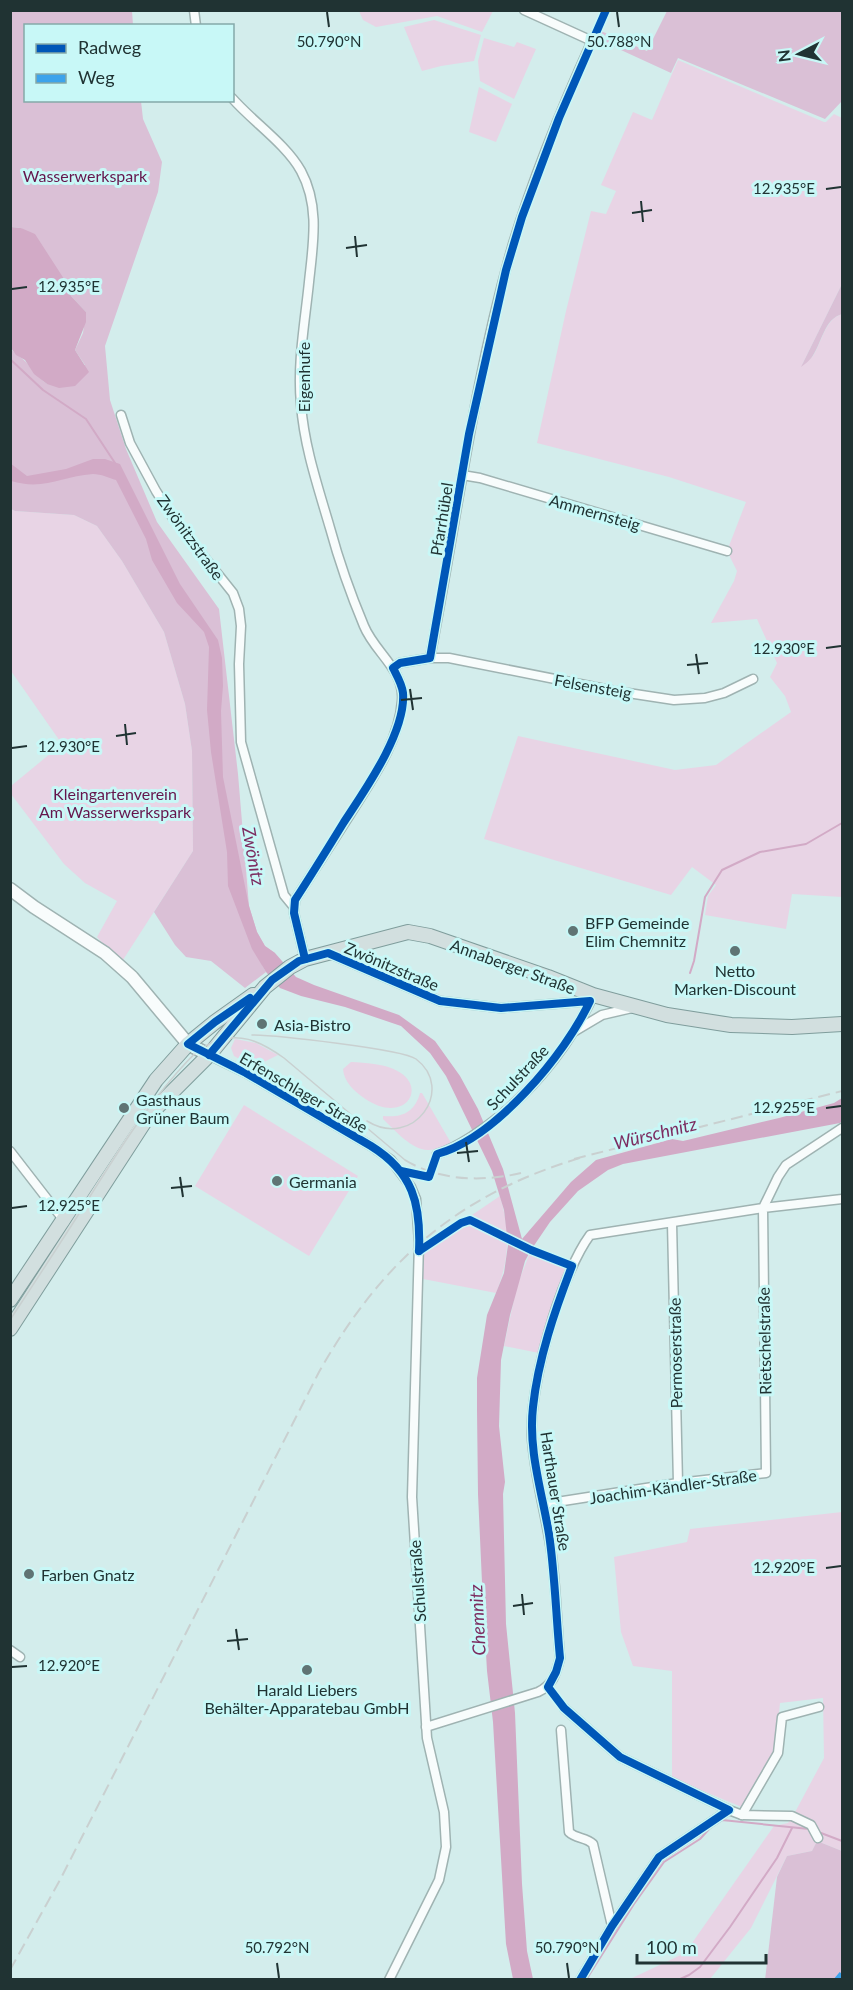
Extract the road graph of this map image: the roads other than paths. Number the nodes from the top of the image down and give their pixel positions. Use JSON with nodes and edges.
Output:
{"nodes":[{"id":1,"x":524,"y":10,"type":"edge"},
{"id":2,"x":234,"y":100,"type":"edge"},
{"id":3,"x":121,"y":415,"type":"dead end"},
{"id":4,"x":462,"y":475,"type":"junction"},
{"id":5,"x":727,"y":551,"type":"dead end"},
{"id":6,"x":430,"y":658,"type":"junction"},
{"id":7,"x":393,"y":668,"type":"junction"},
{"id":8,"x":753,"y":679,"type":"dead end"},
{"id":9,"x":10,"y":889,"type":"edge"},
{"id":10,"x":293,"y":906,"type":"junction"},
{"id":11,"x":328,"y":953,"type":"junction"},
{"id":12,"x":305,"y":959,"type":"junction"},
{"id":13,"x":268,"y":984,"type":"junction"},
{"id":14,"x":591,"y":998,"type":"junction"},
{"id":15,"x":636,"y":1007,"type":"junction"},
{"id":16,"x":843,"y":1024,"type":"edge"},
{"id":17,"x":574,"y":1031,"type":"junction"},
{"id":18,"x":188,"y":1044,"type":"junction"},
{"id":19,"x":209,"y":1055,"type":"junction"},
{"id":20,"x":843,"y":1128,"type":"edge"},
{"id":21,"x":10,"y":1151,"type":"edge"},
{"id":22,"x":437,"y":1154,"type":"dead end"},
{"id":23,"x":401,"y":1171,"type":"joint"},
{"id":24,"x":843,"y":1199,"type":"edge"},
{"id":25,"x":763,"y":1208,"type":"junction"},
{"id":26,"x":61,"y":1220,"type":"junction"},
{"id":27,"x":672,"y":1223,"type":"junction"},
{"id":28,"x":75,"y":1229,"type":"junction"},
{"id":29,"x":10,"y":1300,"type":"edge"},
{"id":30,"x":10,"y":1329,"type":"edge"},
{"id":31,"x":766,"y":1473,"type":"joint"},
{"id":32,"x":678,"y":1483,"type":"junction"},
{"id":33,"x":544,"y":1504,"type":"junction"},
{"id":34,"x":10,"y":1650,"type":"edge"},
{"id":35,"x":20,"y":1657,"type":"dead end"},
{"id":36,"x":819,"y":1707,"type":"dead end"},
{"id":37,"x":564,"y":1708,"type":"dead end"},
{"id":38,"x":426,"y":1727,"type":"junction"},
{"id":39,"x":561,"y":1730,"type":"dead end"},
{"id":40,"x":729,"y":1810,"type":"junction"},
{"id":41,"x":742,"y":1815,"type":"junction"},
{"id":42,"x":818,"y":1838,"type":"dead end"},
{"id":43,"x":612,"y":1926,"type":"junction"},
{"id":44,"x":390,"y":1980,"type":"edge"},
{"id":45,"x":580,"y":1980,"type":"edge"}],
"edges":[{"from":1,"to":4,"type":"street","name":"Pfarrhübel"},
{"from":2,"to":7,"type":"street","name":"Eigenhufe"},
{"from":3,"to":10,"type":"street","name":"Zwönitzstraße"},
{"from":4,"to":5,"type":"street","name":"Ammernsteig"},
{"from":4,"to":6,"type":"street","name":"Pfarrhübel"},
{"from":6,"to":7,"type":"street"},
{"from":6,"to":8,"type":"street","name":"Felsensteig"},
{"from":7,"to":10,"type":"street"},
{"from":9,"to":18,"type":"main road","name":"Erfenschlager Straße"},
{"from":10,"to":12,"type":"street"},
{"from":11,"to":12,"type":"main road","name":"Annaberger Straße"},
{"from":11,"to":14,"type":"street","name":"Zwönitzstraße"},
{"from":11,"to":14,"type":"main road","name":"Annaberger Straße"},
{"from":12,"to":13,"type":"main road","name":"Annaberger Straße"},
{"from":13,"to":18,"type":"main road","name":"Annaberger Straße"},
{"from":13,"to":19,"type":"main road","name":"Annaberger Straße"},
{"from":14,"to":15,"type":"main road","name":"Annaberger Straße"},
{"from":14,"to":17,"type":"street","name":"Schulstraße"},
{"from":15,"to":16,"type":"main road","name":"Annaberger Straße"},
{"from":15,"to":17,"type":"street","name":"Schulstraße"},
{"from":17,"to":22,"type":"street","name":"Schulstraße"},
{"from":18,"to":19,"type":"main road","name":"Erfenschlager Straße"},
{"from":18,"to":26,"type":"main road","name":"Annaberger Straße"},
{"from":19,"to":23,"type":"street","name":"Erfenschlager Straße"},
{"from":19,"to":28,"type":"main road","name":"Annaberger Straße"},
{"from":20,"to":25,"type":"street"},
{"from":21,"to":26,"type":"street"},
{"from":23,"to":38,"type":"street","name":"Schulstraße"},
{"from":24,"to":25,"type":"street","name":"Harthauer Straße"},
{"from":25,"to":27,"type":"street","name":"Harthauer Straße"},
{"from":25,"to":31,"type":"street","name":"Rietschelstraße"},
{"from":26,"to":28,"type":"street"},
{"from":26,"to":29,"type":"main road","name":"Annaberger Straße"},
{"from":27,"to":32,"type":"street","name":"Permoserstraße"},
{"from":27,"to":33,"type":"street","name":"Harthauer Straße"},
{"from":28,"to":30,"type":"main road","name":"Annaberger Straße"},
{"from":31,"to":32,"type":"street","name":"Joachim-Kändler-Straße"},
{"from":32,"to":33,"type":"street","name":"Joachim-Kändler-Straße"},
{"from":33,"to":38,"type":"street","name":"Harthauer Straße"},
{"from":34,"to":35,"type":"street"},
{"from":36,"to":41,"type":"street"},
{"from":37,"to":40,"type":"street"},
{"from":38,"to":44,"type":"street","name":"Schulstraße"},
{"from":39,"to":43,"type":"street"},
{"from":40,"to":41,"type":"street"},
{"from":40,"to":43,"type":"street"},
{"from":41,"to":42,"type":"street"},
{"from":43,"to":45,"type":"street"}]}
